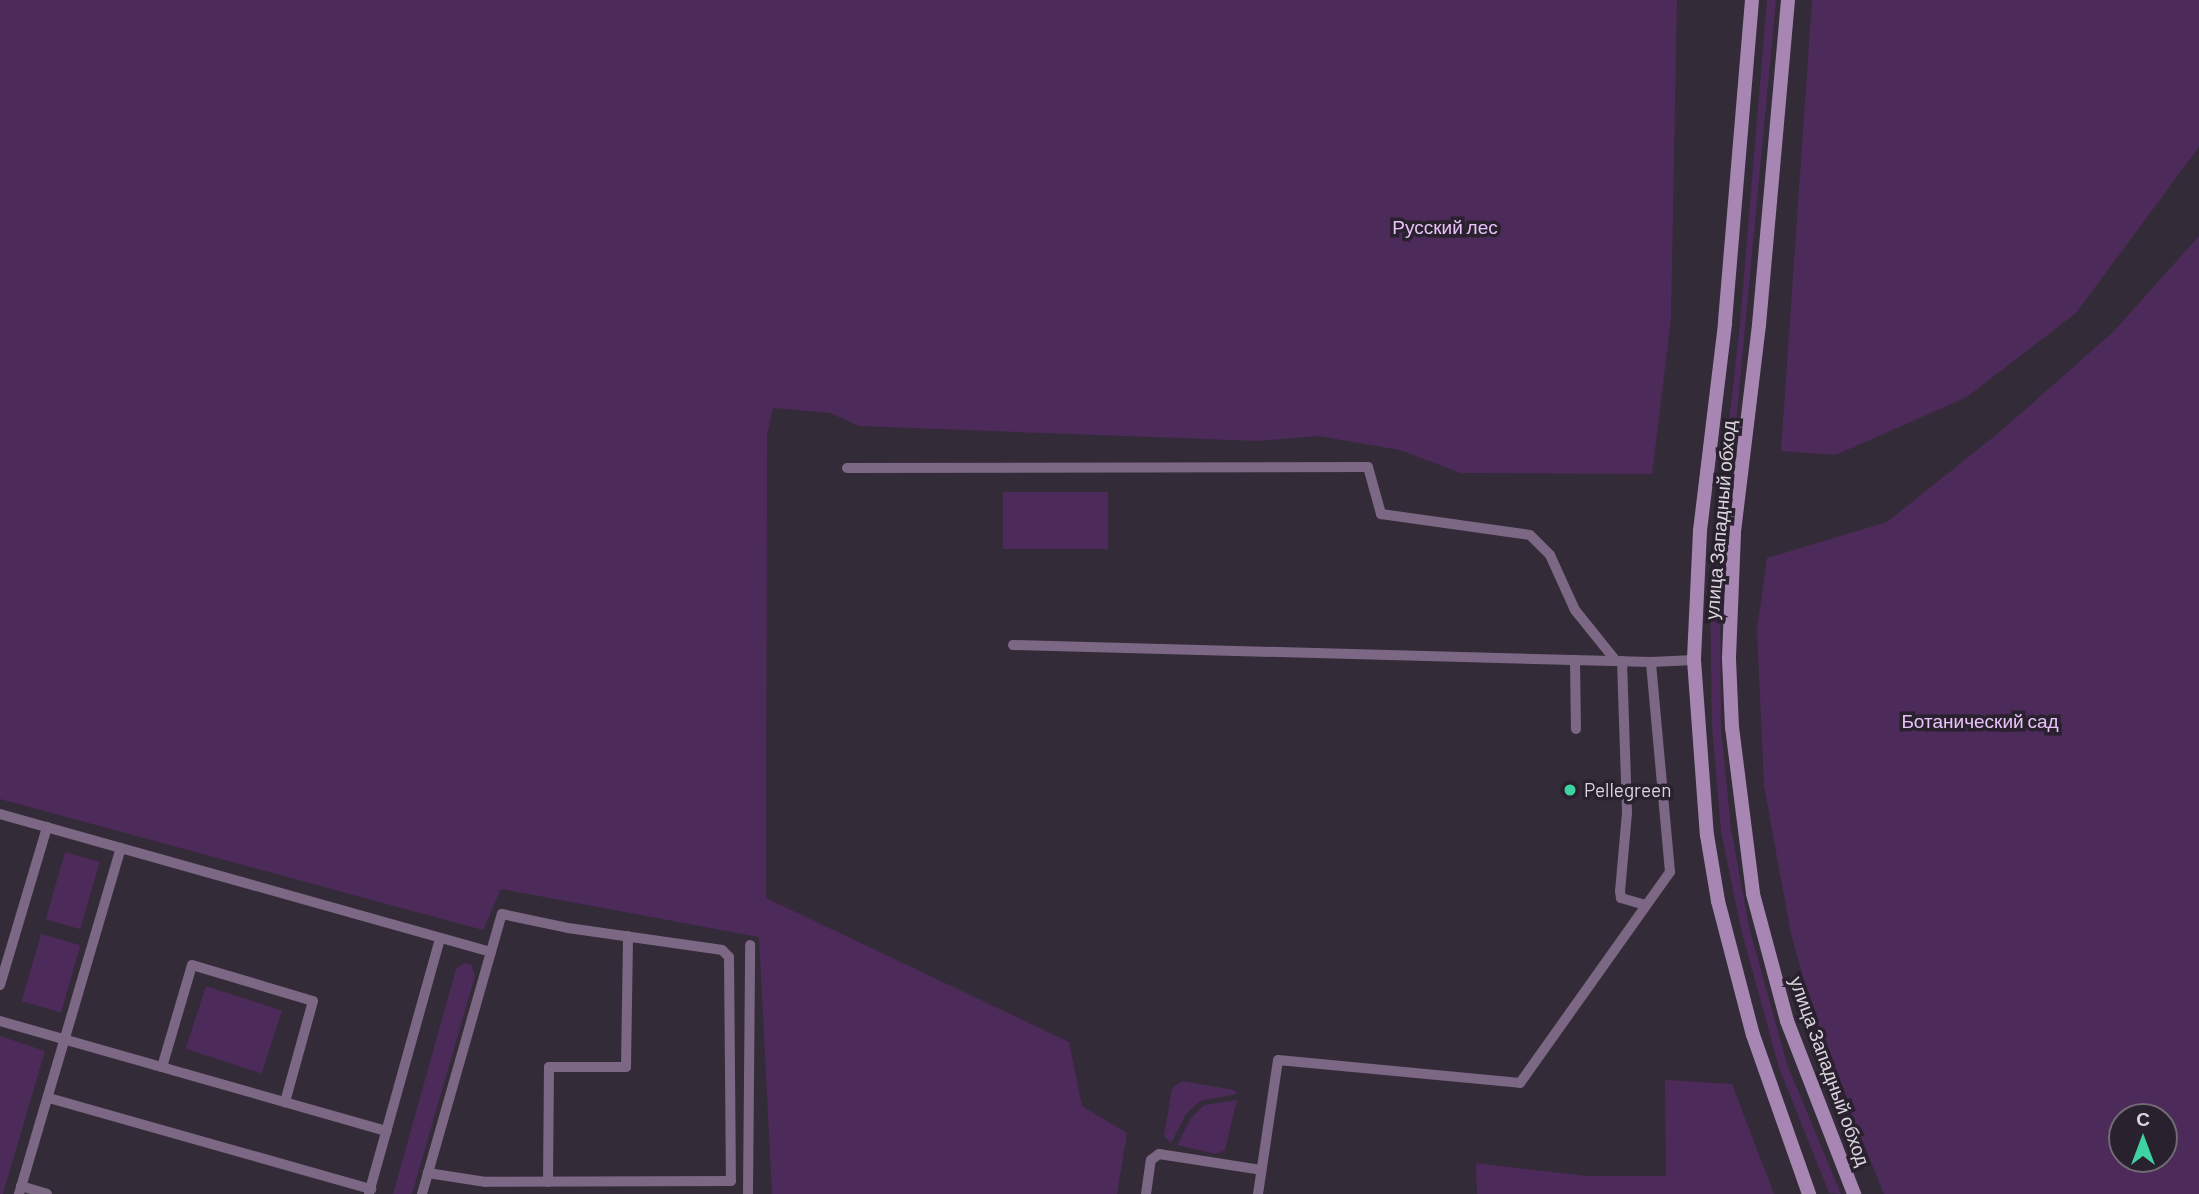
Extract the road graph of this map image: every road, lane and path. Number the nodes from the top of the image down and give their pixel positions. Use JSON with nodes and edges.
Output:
{"nodes":[{"id":1,"x":1752,"y":0,"type":"edge"},
{"id":2,"x":1788,"y":0,"type":"edge"},
{"id":3,"x":847,"y":468,"type":"dead end"},
{"id":4,"x":1013,"y":645,"type":"dead end"},
{"id":5,"x":1574,"y":660,"type":"junction"},
{"id":6,"x":1619,"y":660,"type":"junction"},
{"id":7,"x":1694,"y":660,"type":"junction"},
{"id":8,"x":1651,"y":662,"type":"junction"},
{"id":9,"x":1576,"y":729,"type":"dead end"},
{"id":10,"x":0,"y":814,"type":"edge"},
{"id":11,"x":47,"y":827,"type":"junction"},
{"id":12,"x":121,"y":848,"type":"junction"},
{"id":13,"x":1645,"y":905,"type":"junction"},
{"id":14,"x":628,"y":936,"type":"junction"},
{"id":15,"x":440,"y":939,"type":"junction"},
{"id":16,"x":750,"y":945,"type":"dead end"},
{"id":17,"x":491,"y":952,"type":"junction"},
{"id":18,"x":0,"y":985,"type":"edge"},
{"id":19,"x":0,"y":1021,"type":"edge"},
{"id":20,"x":67,"y":1039,"type":"junction"},
{"id":21,"x":162,"y":1067,"type":"junction"},
{"id":22,"x":49,"y":1098,"type":"junction"},
{"id":23,"x":285,"y":1102,"type":"junction"},
{"id":24,"x":387,"y":1131,"type":"junction"},
{"id":25,"x":1261,"y":1170,"type":"junction"},
{"id":26,"x":428,"y":1173,"type":"junction"},
{"id":27,"x":548,"y":1182,"type":"junction"},
{"id":28,"x":20,"y":1190,"type":"edge"},
{"id":29,"x":370,"y":1191,"type":"edge"},
{"id":30,"x":47,"y":1194,"type":"edge"},
{"id":31,"x":422,"y":1194,"type":"edge"},
{"id":32,"x":748,"y":1194,"type":"edge"},
{"id":33,"x":1146,"y":1194,"type":"edge"},
{"id":34,"x":1258,"y":1194,"type":"edge"},
{"id":35,"x":1810,"y":1194,"type":"edge"},
{"id":36,"x":1854,"y":1194,"type":"edge"}],
"edges":[{"from":1,"to":7,"type":"main road","name":"улица Западный обход"},
{"from":2,"to":36,"type":"main road","name":"улица Западный обход"},
{"from":3,"to":6,"type":"lane"},
{"from":4,"to":5,"type":"lane"},
{"from":5,"to":6,"type":"lane"},
{"from":5,"to":9,"type":"lane"},
{"from":6,"to":8,"type":"lane"},
{"from":6,"to":13,"type":"lane"},
{"from":7,"to":8,"type":"lane"},
{"from":7,"to":35,"type":"main road","name":"улица Западный обход"},
{"from":8,"to":13,"type":"lane"},
{"from":10,"to":11,"type":"lane"},
{"from":11,"to":12,"type":"lane"},
{"from":11,"to":18,"type":"lane"},
{"from":12,"to":15,"type":"lane"},
{"from":12,"to":20,"type":"lane"},
{"from":13,"to":25,"type":"lane"},
{"from":14,"to":17,"type":"lane"},
{"from":14,"to":27,"type":"lane"},
{"from":14,"to":27,"type":"lane"},
{"from":15,"to":17,"type":"lane"},
{"from":15,"to":24,"type":"lane"},
{"from":16,"to":32,"type":"lane"},
{"from":17,"to":26,"type":"lane"},
{"from":19,"to":20,"type":"lane"},
{"from":20,"to":21,"type":"lane"},
{"from":20,"to":22,"type":"lane"},
{"from":21,"to":23,"type":"lane"},
{"from":21,"to":23,"type":"lane"},
{"from":22,"to":28,"type":"lane"},
{"from":22,"to":29,"type":"lane"},
{"from":23,"to":24,"type":"lane"},
{"from":24,"to":29,"type":"lane"},
{"from":25,"to":33,"type":"lane"},
{"from":25,"to":34,"type":"lane"},
{"from":26,"to":27,"type":"lane"},
{"from":26,"to":31,"type":"lane"},
{"from":28,"to":30,"type":"lane"}]}
